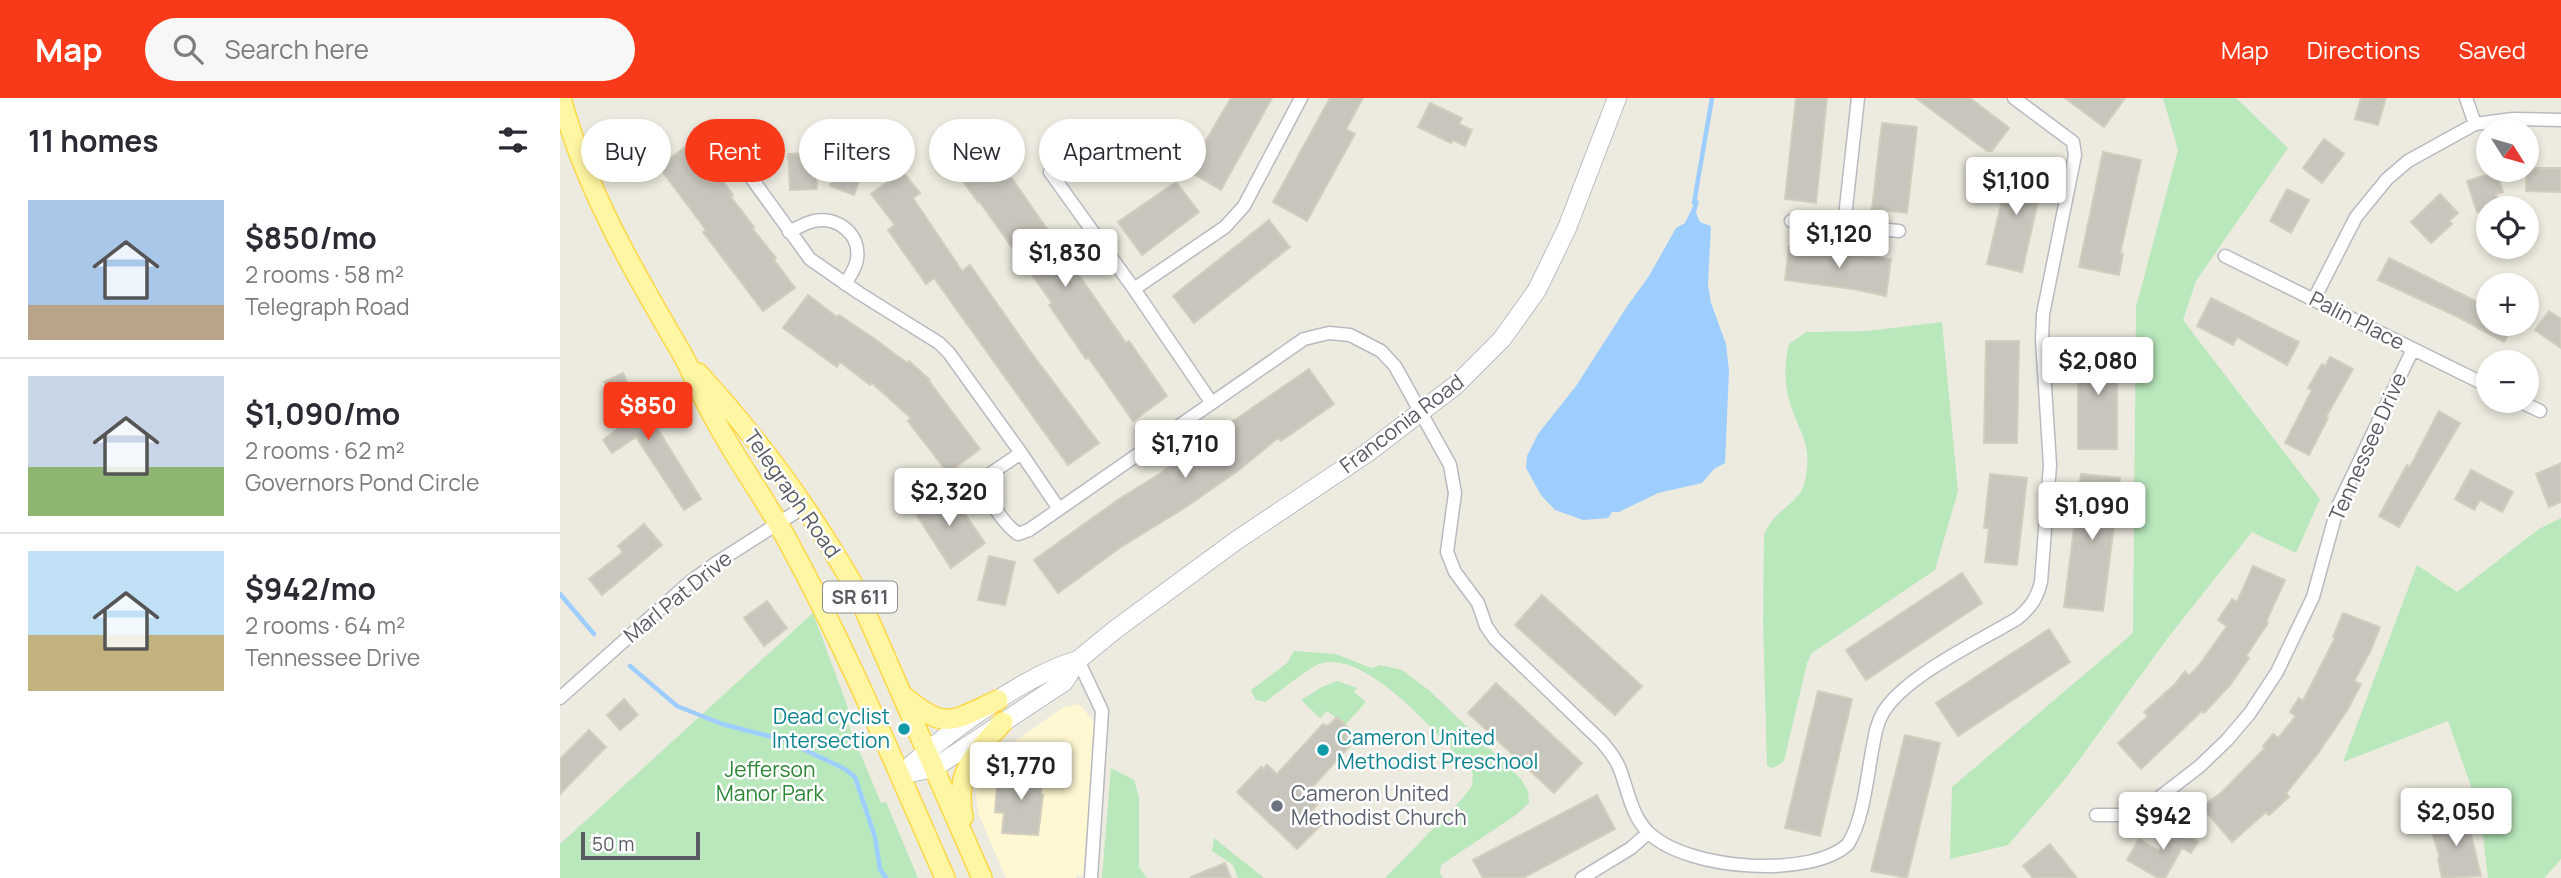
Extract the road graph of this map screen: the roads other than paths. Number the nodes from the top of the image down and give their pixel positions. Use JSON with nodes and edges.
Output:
{"nodes":[{"id":1,"x":561,"y":98,"type":"edge"},
{"id":2,"x":1301,"y":98,"type":"edge"},
{"id":3,"x":1617,"y":98,"type":"edge"},
{"id":4,"x":1858,"y":98,"type":"edge"},
{"id":5,"x":2014,"y":98,"type":"edge"},
{"id":6,"x":2466,"y":98,"type":"edge"},
{"id":7,"x":2561,"y":120,"type":"edge"},
{"id":8,"x":2475,"y":124,"type":"junction"},
{"id":9,"x":754,"y":182,"type":"edge"},
{"id":10,"x":1057,"y":182,"type":"edge"},
{"id":11,"x":1791,"y":221,"type":"dead end"},
{"id":12,"x":1844,"y":226,"type":"junction"},
{"id":13,"x":1899,"y":231,"type":"dead end"},
{"id":14,"x":789,"y":232,"type":"junction"},
{"id":15,"x":2225,"y":256,"type":"dead end"},
{"id":16,"x":845,"y":284,"type":"junction"},
{"id":17,"x":1134,"y":289,"type":"junction"},
{"id":18,"x":2314,"y":299,"type":"junction"},
{"id":19,"x":2413,"y":349,"type":"junction"},
{"id":20,"x":683,"y":355,"type":"junction"},
{"id":21,"x":2476,"y":380,"type":"edge"},
{"id":22,"x":1210,"y":402,"type":"junction"},
{"id":23,"x":1423,"y":412,"type":"junction"},
{"id":24,"x":1021,"y":453,"type":"junction"},
{"id":25,"x":804,"y":507,"type":"junction"},
{"id":26,"x":1059,"y":509,"type":"junction"},
{"id":27,"x":778,"y":524,"type":"junction"},
{"id":28,"x":1079,"y":660,"type":"junction"},
{"id":29,"x":902,"y":695,"type":"junction"},
{"id":30,"x":560,"y":698,"type":"edge"},
{"id":31,"x":998,"y":700,"type":"junction"},
{"id":32,"x":1003,"y":722,"type":"junction"},
{"id":33,"x":930,"y":760,"type":"junction"},
{"id":34,"x":900,"y":775,"type":"junction"},
{"id":35,"x":2096,"y":815,"type":"dead end"},
{"id":36,"x":1648,"y":833,"type":"junction"},
{"id":37,"x":945,"y":878,"type":"edge"},
{"id":38,"x":982,"y":878,"type":"edge"},
{"id":39,"x":1091,"y":878,"type":"edge"},
{"id":40,"x":1582,"y":878,"type":"edge"}],
"edges":[{"from":1,"to":20,"type":"main road","name":"Telegraph Road","number":"SR 611"},
{"from":2,"to":17,"type":"street"},
{"from":3,"to":23,"type":"main road","name":"Franconia Road"},
{"from":4,"to":12,"type":"street"},
{"from":5,"to":36,"type":"street"},
{"from":6,"to":8,"type":"street"},
{"from":7,"to":8,"type":"street"},
{"from":8,"to":18,"type":"street"},
{"from":9,"to":14,"type":"street"},
{"from":10,"to":17,"type":"street"},
{"from":11,"to":12,"type":"street"},
{"from":12,"to":13,"type":"street"},
{"from":14,"to":16,"type":"street"},
{"from":14,"to":16,"type":"street"},
{"from":15,"to":18,"type":"street","name":"Palin Place"},
{"from":16,"to":24,"type":"street"},
{"from":17,"to":22,"type":"street"},
{"from":18,"to":19,"type":"street","name":"Palin Place"},
{"from":19,"to":21,"type":"street","name":"Palin Place"},
{"from":19,"to":35,"type":"street","name":"Tennessee Drive"},
{"from":20,"to":25,"type":"main road","name":"Telegraph Road","number":"SR 611"},
{"from":20,"to":27,"type":"main road","name":"Telegraph Road","number":"SR 611"},
{"from":22,"to":23,"type":"street"},
{"from":22,"to":26,"type":"street"},
{"from":23,"to":28,"type":"main road","name":"Franconia Road"},
{"from":23,"to":36,"type":"street"},
{"from":24,"to":26,"type":"street"},
{"from":24,"to":26,"type":"street"},
{"from":25,"to":27,"type":"street","name":"Marl Pat Drive"},
{"from":25,"to":29,"type":"main road","name":"Telegraph Road","number":"SR 611"},
{"from":27,"to":30,"type":"street","name":"Marl Pat Drive"},
{"from":27,"to":34,"type":"main road","name":"Telegraph Road","number":"SR 611"},
{"from":28,"to":31,"type":"main road","name":"Franconia Road"},
{"from":28,"to":32,"type":"main road","name":"Franconia Road"},
{"from":28,"to":39,"type":"street"},
{"from":29,"to":31,"type":"main road"},
{"from":29,"to":33,"type":"main road","name":"Telegraph Road","number":"SR 611"},
{"from":31,"to":33,"type":"main road","name":"Franconia Road"},
{"from":32,"to":33,"type":"main road","name":"Franconia Road"},
{"from":32,"to":38,"type":"main road"},
{"from":33,"to":34,"type":"main road","name":"Franconia Road"},
{"from":33,"to":38,"type":"main road","name":"Telegraph Road","number":"SR 611"},
{"from":34,"to":37,"type":"main road","name":"Telegraph Road","number":"SR 611"},
{"from":36,"to":40,"type":"street"}]}
